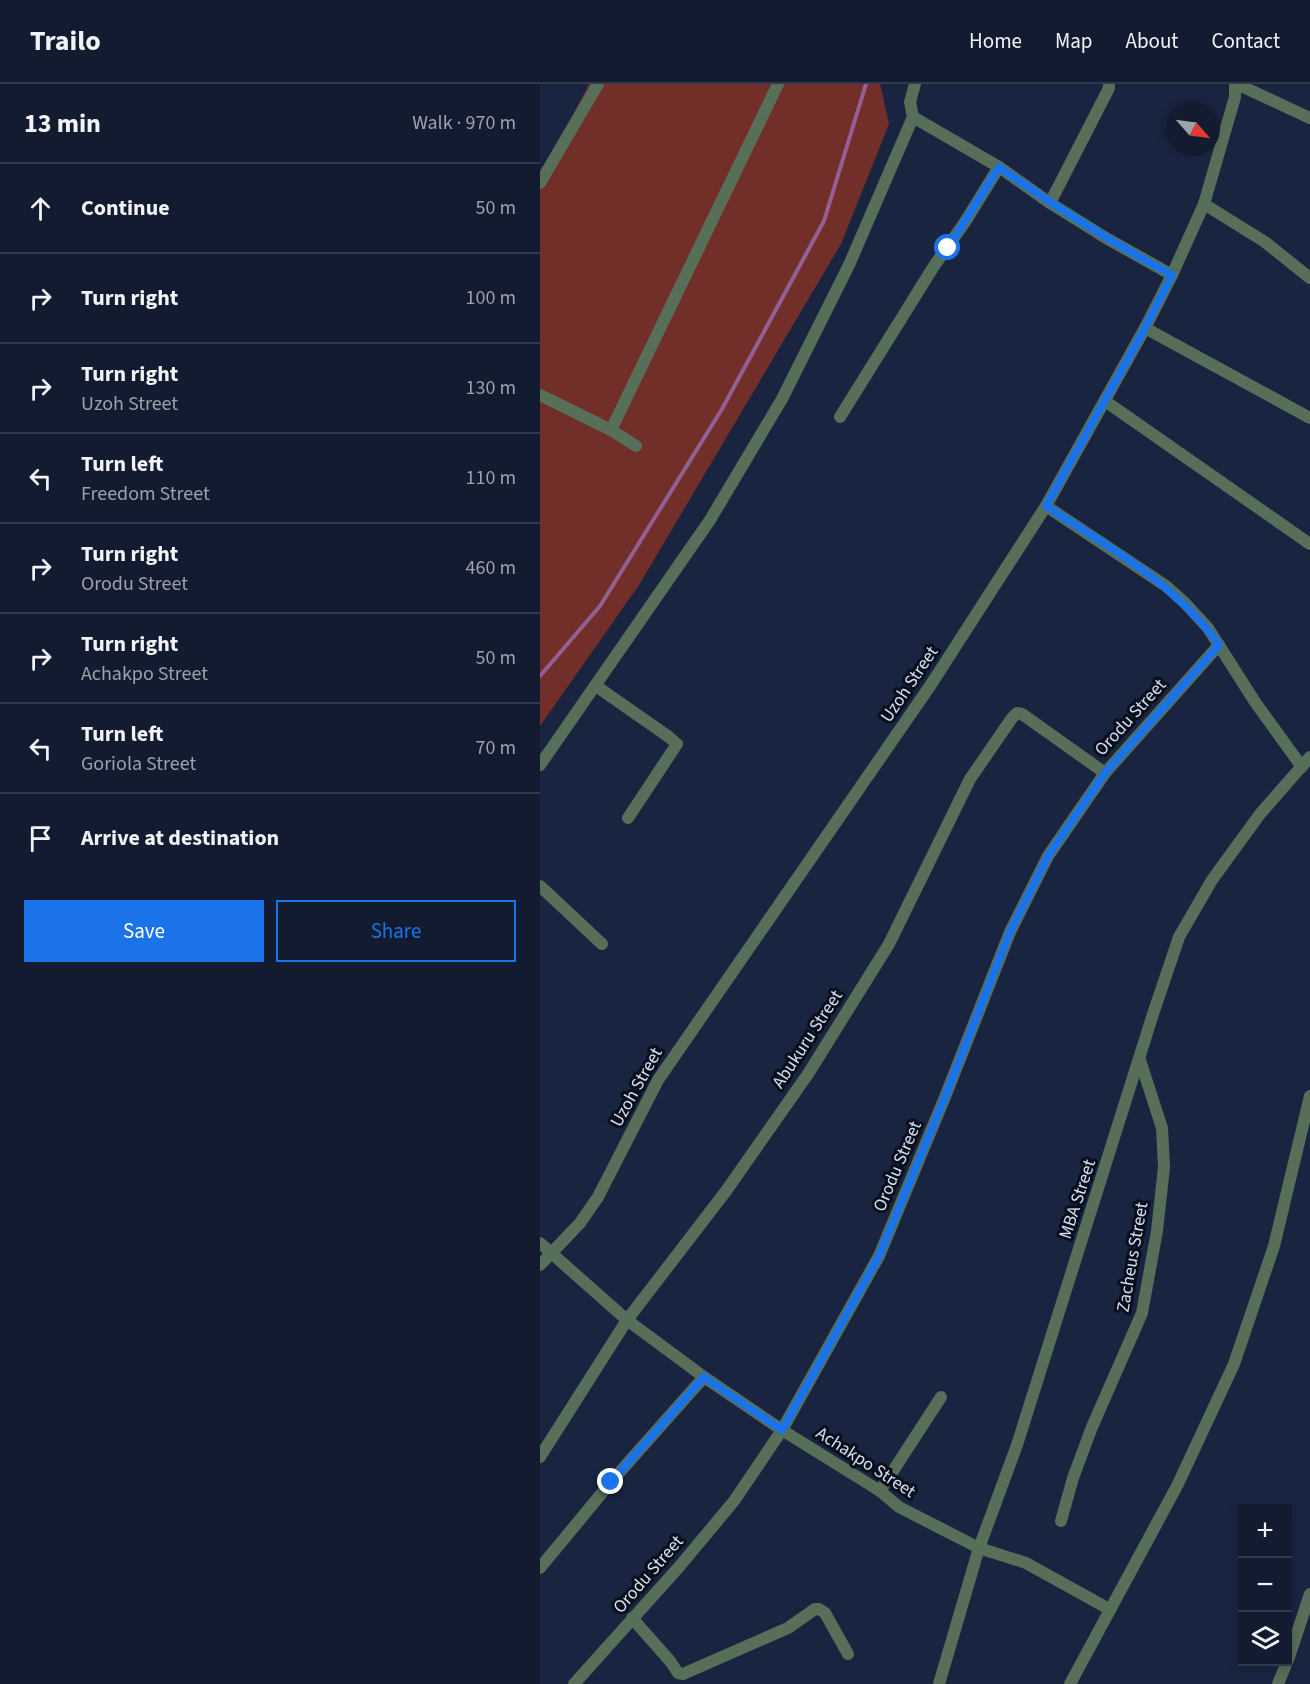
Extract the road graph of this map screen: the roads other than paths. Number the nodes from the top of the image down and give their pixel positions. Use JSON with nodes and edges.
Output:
{"nodes":[{"id":1,"x":598,"y":84,"type":"edge"},
{"id":2,"x":778,"y":84,"type":"edge"},
{"id":3,"x":915,"y":84,"type":"edge"},
{"id":4,"x":1109,"y":84,"type":"edge"},
{"id":5,"x":1236,"y":84,"type":"edge"},
{"id":6,"x":913,"y":117,"type":"junction"},
{"id":7,"x":1310,"y":118,"type":"edge"},
{"id":8,"x":999,"y":167,"type":"junction"},
{"id":9,"x":540,"y":183,"type":"edge"},
{"id":10,"x":1050,"y":203,"type":"junction"},
{"id":11,"x":1204,"y":204,"type":"junction"},
{"id":12,"x":1172,"y":275,"type":"junction"},
{"id":13,"x":1310,"y":278,"type":"edge"},
{"id":14,"x":1145,"y":328,"type":"junction"},
{"id":15,"x":540,"y":395,"type":"edge"},
{"id":16,"x":1105,"y":401,"type":"junction"},
{"id":17,"x":840,"y":417,"type":"dead end"},
{"id":18,"x":1310,"y":418,"type":"edge"},
{"id":19,"x":611,"y":430,"type":"junction"},
{"id":20,"x":636,"y":446,"type":"dead end"},
{"id":21,"x":1046,"y":506,"type":"junction"},
{"id":22,"x":1310,"y":544,"type":"edge"},
{"id":23,"x":1219,"y":645,"type":"junction"},
{"id":24,"x":596,"y":686,"type":"junction"},
{"id":25,"x":1306,"y":762,"type":"edge"},
{"id":26,"x":540,"y":765,"type":"edge"},
{"id":27,"x":1105,"y":773,"type":"junction"},
{"id":28,"x":628,"y":818,"type":"dead end"},
{"id":29,"x":540,"y":886,"type":"edge"},
{"id":30,"x":602,"y":944,"type":"dead end"},
{"id":31,"x":1140,"y":1060,"type":"junction"},
{"id":32,"x":1310,"y":1096,"type":"edge"},
{"id":33,"x":540,"y":1242,"type":"edge"},
{"id":34,"x":552,"y":1252,"type":"junction"},
{"id":35,"x":540,"y":1265,"type":"edge"},
{"id":36,"x":627,"y":1320,"type":"junction"},
{"id":37,"x":704,"y":1377,"type":"junction"},
{"id":38,"x":941,"y":1397,"type":"dead end"},
{"id":39,"x":782,"y":1430,"type":"junction"},
{"id":40,"x":540,"y":1457,"type":"edge"},
{"id":41,"x":880,"y":1491,"type":"junction"},
{"id":42,"x":1061,"y":1521,"type":"dead end"},
{"id":43,"x":979,"y":1548,"type":"junction"},
{"id":44,"x":540,"y":1568,"type":"edge"},
{"id":45,"x":1310,"y":1594,"type":"edge"},
{"id":46,"x":1109,"y":1609,"type":"junction"},
{"id":47,"x":632,"y":1618,"type":"junction"},
{"id":48,"x":1296,"y":1636,"type":"junction"},
{"id":49,"x":1310,"y":1639,"type":"edge"},
{"id":50,"x":1292,"y":1647,"type":"edge"},
{"id":51,"x":848,"y":1654,"type":"dead end"},
{"id":52,"x":1285,"y":1666,"type":"edge"},
{"id":53,"x":574,"y":1684,"type":"edge"},
{"id":54,"x":939,"y":1684,"type":"edge"},
{"id":55,"x":1070,"y":1684,"type":"edge"},
{"id":56,"x":1278,"y":1684,"type":"edge"}],
"edges":[{"from":1,"to":9,"type":"street"},
{"from":2,"to":19,"type":"street"},
{"from":3,"to":6,"type":"street"},
{"from":4,"to":10,"type":"street"},
{"from":5,"to":7,"type":"street"},
{"from":5,"to":11,"type":"street","name":"Uzoh Street"},
{"from":6,"to":8,"type":"street"},
{"from":6,"to":24,"type":"street"},
{"from":8,"to":10,"type":"street"},
{"from":8,"to":17,"type":"street"},
{"from":10,"to":12,"type":"street"},
{"from":11,"to":12,"type":"street","name":"Uzoh Street"},
{"from":11,"to":13,"type":"street"},
{"from":12,"to":14,"type":"street","name":"Uzoh Street"},
{"from":14,"to":16,"type":"street","name":"Uzoh Street"},
{"from":14,"to":18,"type":"street"},
{"from":15,"to":19,"type":"street"},
{"from":16,"to":21,"type":"street","name":"Uzoh Street"},
{"from":16,"to":22,"type":"street"},
{"from":19,"to":20,"type":"street"},
{"from":21,"to":23,"type":"street"},
{"from":21,"to":34,"type":"street","name":"Uzoh Street"},
{"from":23,"to":25,"type":"street"},
{"from":23,"to":27,"type":"street","name":"Orodu Street"},
{"from":24,"to":26,"type":"street"},
{"from":24,"to":28,"type":"street"},
{"from":25,"to":31,"type":"street","name":"MBA Street"},
{"from":27,"to":36,"type":"street","name":"Abukuru Street"},
{"from":27,"to":39,"type":"street","name":"Orodu Street"},
{"from":29,"to":30,"type":"street"},
{"from":31,"to":42,"type":"street","name":"Zacheus Street"},
{"from":31,"to":43,"type":"street","name":"MBA Street"},
{"from":32,"to":46,"type":"street"},
{"from":33,"to":34,"type":"street","name":"Achakpo Street"},
{"from":34,"to":35,"type":"street","name":"Uzoh Street"},
{"from":34,"to":36,"type":"street","name":"Achakpo Street"},
{"from":36,"to":37,"type":"street","name":"Achakpo Street"},
{"from":36,"to":40,"type":"street","name":"Abukuru Street"},
{"from":37,"to":39,"type":"street","name":"Achakpo Street"},
{"from":37,"to":44,"type":"street"},
{"from":38,"to":41,"type":"street"},
{"from":39,"to":41,"type":"street","name":"Achakpo Street"},
{"from":39,"to":47,"type":"street","name":"Orodu Street"},
{"from":41,"to":43,"type":"street","name":"Achakpo Street"},
{"from":43,"to":46,"type":"street","name":"Achakpo Street"},
{"from":43,"to":54,"type":"street","name":"MBA Street"},
{"from":45,"to":48,"type":"street"},
{"from":46,"to":55,"type":"street"},
{"from":47,"to":51,"type":"street"},
{"from":47,"to":53,"type":"street","name":"Orodu Street"},
{"from":48,"to":49,"type":"street"},
{"from":48,"to":50,"type":"street"},
{"from":52,"to":56,"type":"street"}]}
